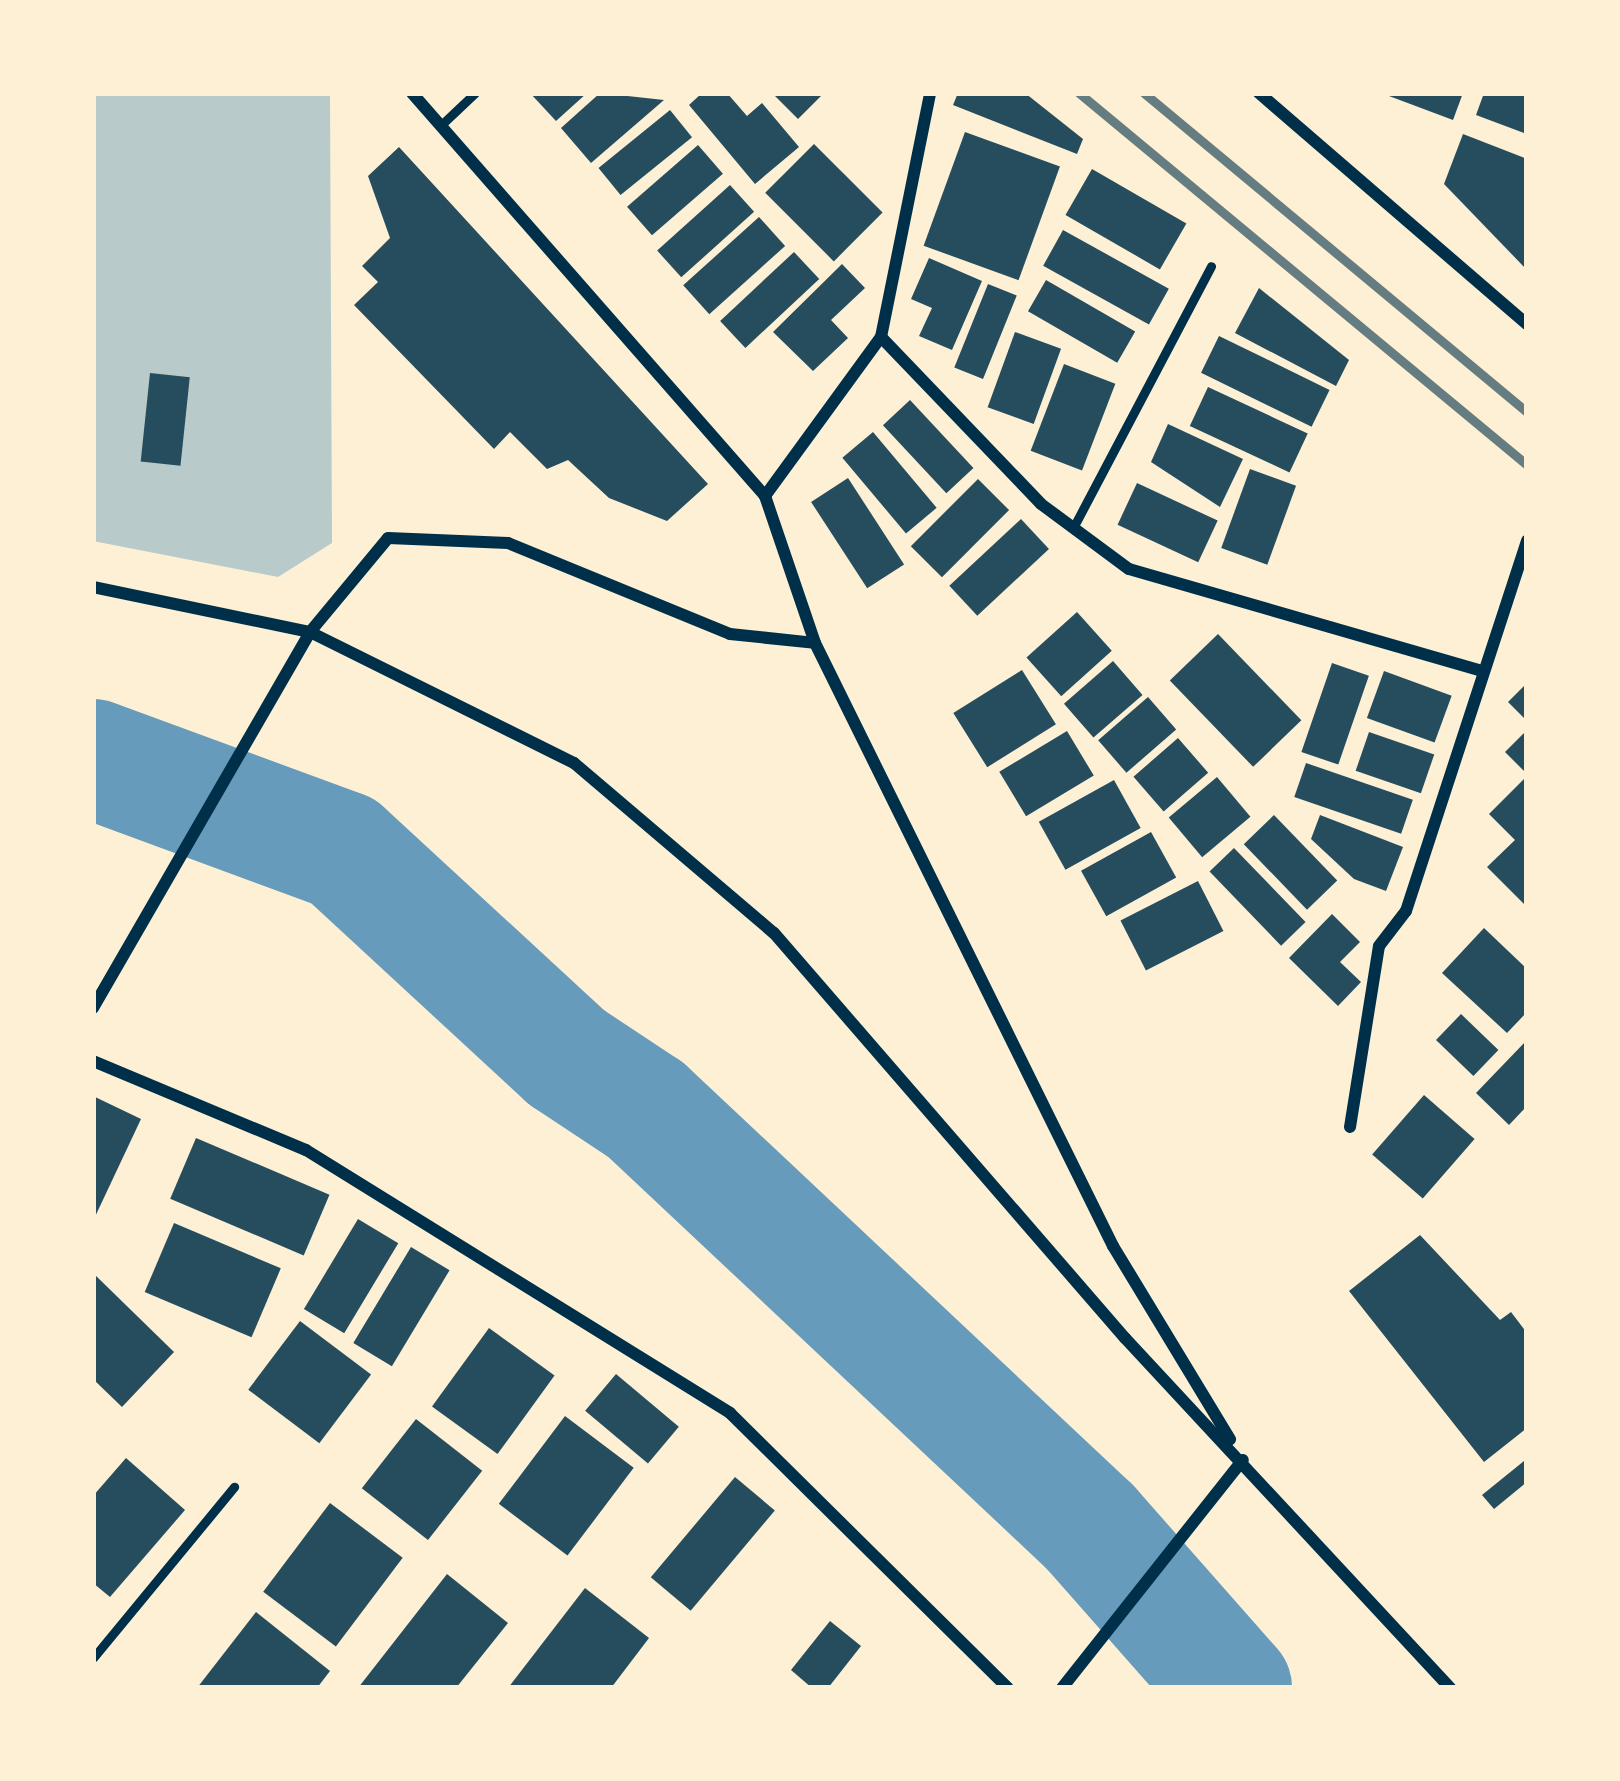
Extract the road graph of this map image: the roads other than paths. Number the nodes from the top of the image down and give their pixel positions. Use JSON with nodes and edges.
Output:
{"nodes":[{"id":1,"x":412,"y":93,"type":"edge"},
{"id":2,"x":475,"y":93,"type":"edge"},
{"id":3,"x":930,"y":93,"type":"edge"},
{"id":4,"x":1259,"y":93,"type":"edge"},
{"id":5,"x":440,"y":126,"type":"junction"},
{"id":6,"x":1210,"y":266,"type":"dead end"},
{"id":7,"x":1527,"y":324,"type":"edge"},
{"id":8,"x":881,"y":337,"type":"junction"},
{"id":9,"x":765,"y":496,"type":"junction"},
{"id":10,"x":1073,"y":528,"type":"junction"},
{"id":11,"x":1526,"y":547,"type":"edge"},
{"id":12,"x":93,"y":587,"type":"edge"},
{"id":13,"x":310,"y":632,"type":"junction"},
{"id":14,"x":815,"y":643,"type":"junction"},
{"id":15,"x":1479,"y":670,"type":"junction"},
{"id":16,"x":93,"y":1008,"type":"edge"},
{"id":17,"x":93,"y":1061,"type":"edge"},
{"id":18,"x":1350,"y":1127,"type":"dead end"},
{"id":19,"x":1243,"y":1460,"type":"junction"},
{"id":20,"x":234,"y":1487,"type":"dead end"},
{"id":21,"x":93,"y":1658,"type":"edge"},
{"id":22,"x":1008,"y":1688,"type":"edge"},
{"id":23,"x":1062,"y":1688,"type":"edge"},
{"id":24,"x":1450,"y":1688,"type":"edge"}],
"edges":[{"from":1,"to":5,"type":"street"},
{"from":2,"to":5,"type":"lane"},
{"from":3,"to":8,"type":"street"},
{"from":4,"to":7,"type":"street"},
{"from":5,"to":9,"type":"street"},
{"from":6,"to":10,"type":"lane"},
{"from":8,"to":9,"type":"street"},
{"from":8,"to":10,"type":"street"},
{"from":9,"to":14,"type":"street"},
{"from":10,"to":15,"type":"street"},
{"from":11,"to":15,"type":"street"},
{"from":12,"to":13,"type":"street"},
{"from":13,"to":14,"type":"street"},
{"from":13,"to":16,"type":"street"},
{"from":13,"to":19,"type":"street"},
{"from":14,"to":19,"type":"street"},
{"from":15,"to":18,"type":"street"},
{"from":17,"to":22,"type":"street"},
{"from":19,"to":23,"type":"street"},
{"from":19,"to":24,"type":"street"},
{"from":20,"to":21,"type":"lane"}]}
